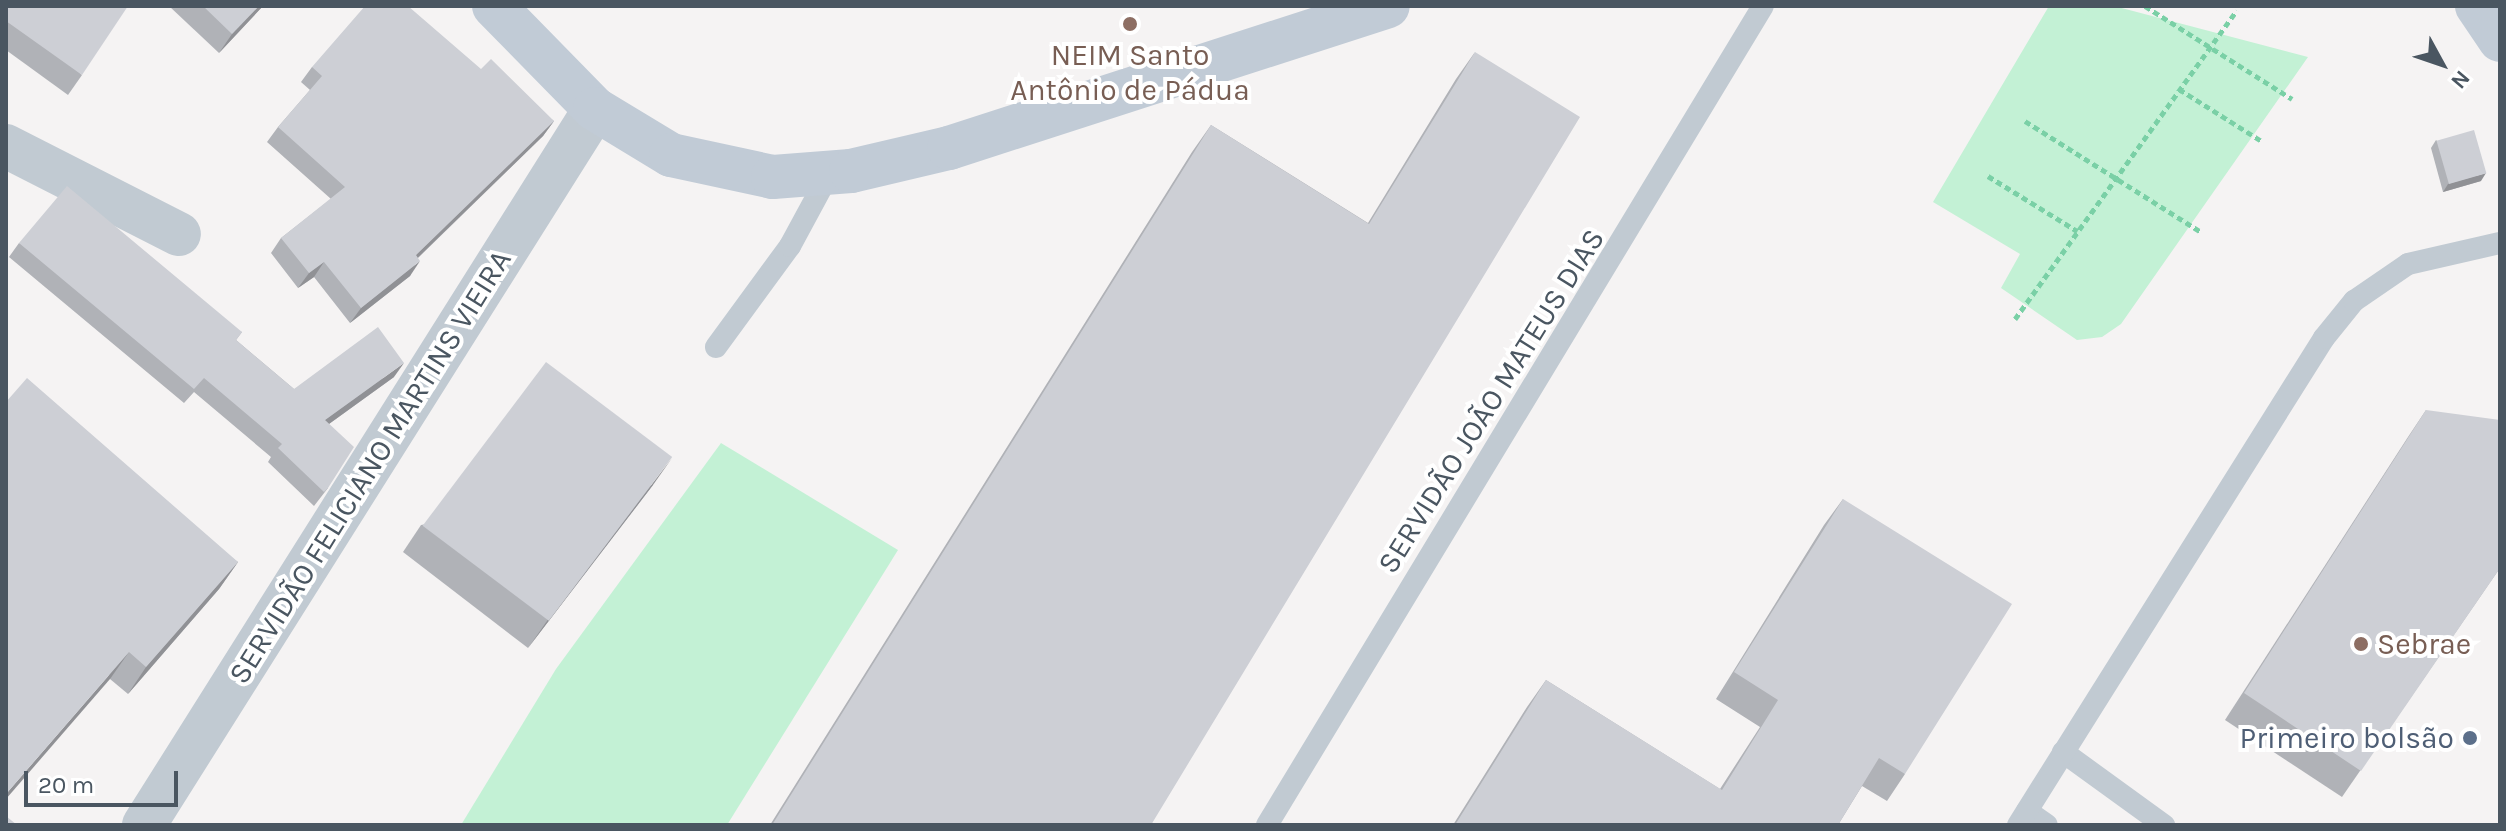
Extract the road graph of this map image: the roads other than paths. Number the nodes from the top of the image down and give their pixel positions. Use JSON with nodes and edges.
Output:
{"nodes":[{"id":1,"x":494,"y":6,"type":"edge"},
{"id":2,"x":1388,"y":6,"type":"edge"},
{"id":3,"x":1763,"y":6,"type":"edge"},
{"id":4,"x":2477,"y":6,"type":"edge"},
{"id":5,"x":2500,"y":40,"type":"edge"},
{"id":6,"x":595,"y":109,"type":"junction"},
{"id":7,"x":6,"y":146,"type":"edge"},
{"id":8,"x":830,"y":172,"type":"junction"},
{"id":9,"x":179,"y":234,"type":"dead end"},
{"id":10,"x":2500,"y":243,"type":"edge"},
{"id":11,"x":716,"y":347,"type":"dead end"},
{"id":12,"x":2063,"y":752,"type":"junction"},
{"id":13,"x":2022,"y":818,"type":"edge"},
{"id":14,"x":144,"y":825,"type":"edge"},
{"id":15,"x":1267,"y":825,"type":"edge"},
{"id":16,"x":2047,"y":825,"type":"edge"},
{"id":17,"x":2164,"y":825,"type":"edge"}],
"edges":[{"from":1,"to":6,"type":"main road"},
{"from":2,"to":8,"type":"main road"},
{"from":3,"to":15,"type":"lane","name":"SERVIDÃO JOÃO MATEUS DIAS"},
{"from":4,"to":5,"type":"main road"},
{"from":6,"to":8,"type":"main road"},
{"from":6,"to":14,"type":"street","name":"SERVIDÃO FELICIANO MARTINS VIEIRA"},
{"from":7,"to":9,"type":"street"},
{"from":8,"to":11,"type":"lane"},
{"from":10,"to":12,"type":"lane"},
{"from":12,"to":13,"type":"lane"},
{"from":12,"to":17,"type":"lane"},
{"from":13,"to":16,"type":"lane"}]}
